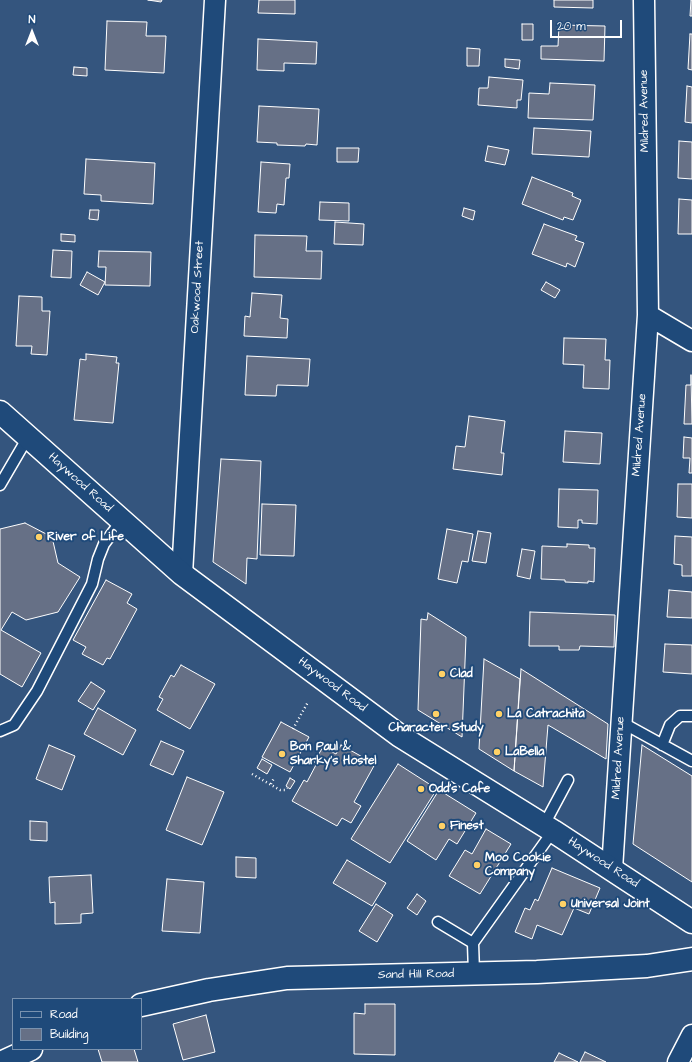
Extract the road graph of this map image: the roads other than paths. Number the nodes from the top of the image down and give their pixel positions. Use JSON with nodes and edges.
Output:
{"nodes":[{"id":1,"x":214,"y":0,"type":"edge"},
{"id":2,"x":644,"y":0,"type":"edge"},
{"id":3,"x":648,"y":315,"type":"junction"},
{"id":4,"x":692,"y":341,"type":"edge"},
{"id":5,"x":0,"y":412,"type":"edge"},
{"id":6,"x":28,"y":437,"type":"junction"},
{"id":7,"x":0,"y":485,"type":"edge"},
{"id":8,"x":122,"y":520,"type":"junction"},
{"id":9,"x":182,"y":574,"type":"junction"},
{"id":10,"x":692,"y":716,"type":"edge"},
{"id":11,"x":621,"y":722,"type":"junction"},
{"id":12,"x":0,"y":731,"type":"edge"},
{"id":13,"x":662,"y":745,"type":"junction"},
{"id":14,"x":692,"y":761,"type":"edge"},
{"id":15,"x":568,"y":780,"type":"dead end"},
{"id":16,"x":549,"y":828,"type":"junction"},
{"id":17,"x":612,"y":869,"type":"junction"},
{"id":18,"x":438,"y":922,"type":"dead end"},
{"id":19,"x":692,"y":922,"type":"edge"},
{"id":20,"x":473,"y":943,"type":"junction"},
{"id":21,"x":692,"y":959,"type":"edge"},
{"id":22,"x":474,"y":973,"type":"junction"},
{"id":23,"x":142,"y":1005,"type":"edge"},
{"id":24,"x":692,"y":1035,"type":"edge"},
{"id":25,"x":29,"y":1050,"type":"edge"},
{"id":26,"x":3,"y":1062,"type":"edge"},
{"id":27,"x":678,"y":1062,"type":"edge"}],
"edges":[{"from":1,"to":9,"type":"street","name":"Oakwood Street"},
{"from":2,"to":3,"type":"street","name":"Mildred Avenue"},
{"from":3,"to":4,"type":"street"},
{"from":3,"to":11,"type":"street","name":"Mildred Avenue"},
{"from":5,"to":6,"type":"main road","name":"Haywood Road"},
{"from":6,"to":7,"type":"lane"},
{"from":6,"to":8,"type":"main road","name":"Haywood Road"},
{"from":8,"to":9,"type":"main road","name":"Haywood Road"},
{"from":8,"to":12,"type":"lane"},
{"from":9,"to":16,"type":"main road","name":"Haywood Road"},
{"from":10,"to":13,"type":"lane"},
{"from":11,"to":13,"type":"lane"},
{"from":11,"to":17,"type":"street","name":"Mildred Avenue"},
{"from":13,"to":14,"type":"lane"},
{"from":15,"to":16,"type":"lane"},
{"from":16,"to":17,"type":"main road","name":"Haywood Road"},
{"from":16,"to":20,"type":"lane"},
{"from":17,"to":19,"type":"main road","name":"Haywood Road"},
{"from":18,"to":20,"type":"lane"},
{"from":20,"to":22,"type":"lane"},
{"from":21,"to":22,"type":"main road","name":"Sand Hill Road"},
{"from":22,"to":23,"type":"main road","name":"Sand Hill Road"},
{"from":24,"to":27,"type":"street"},
{"from":25,"to":26,"type":"main road"}]}
